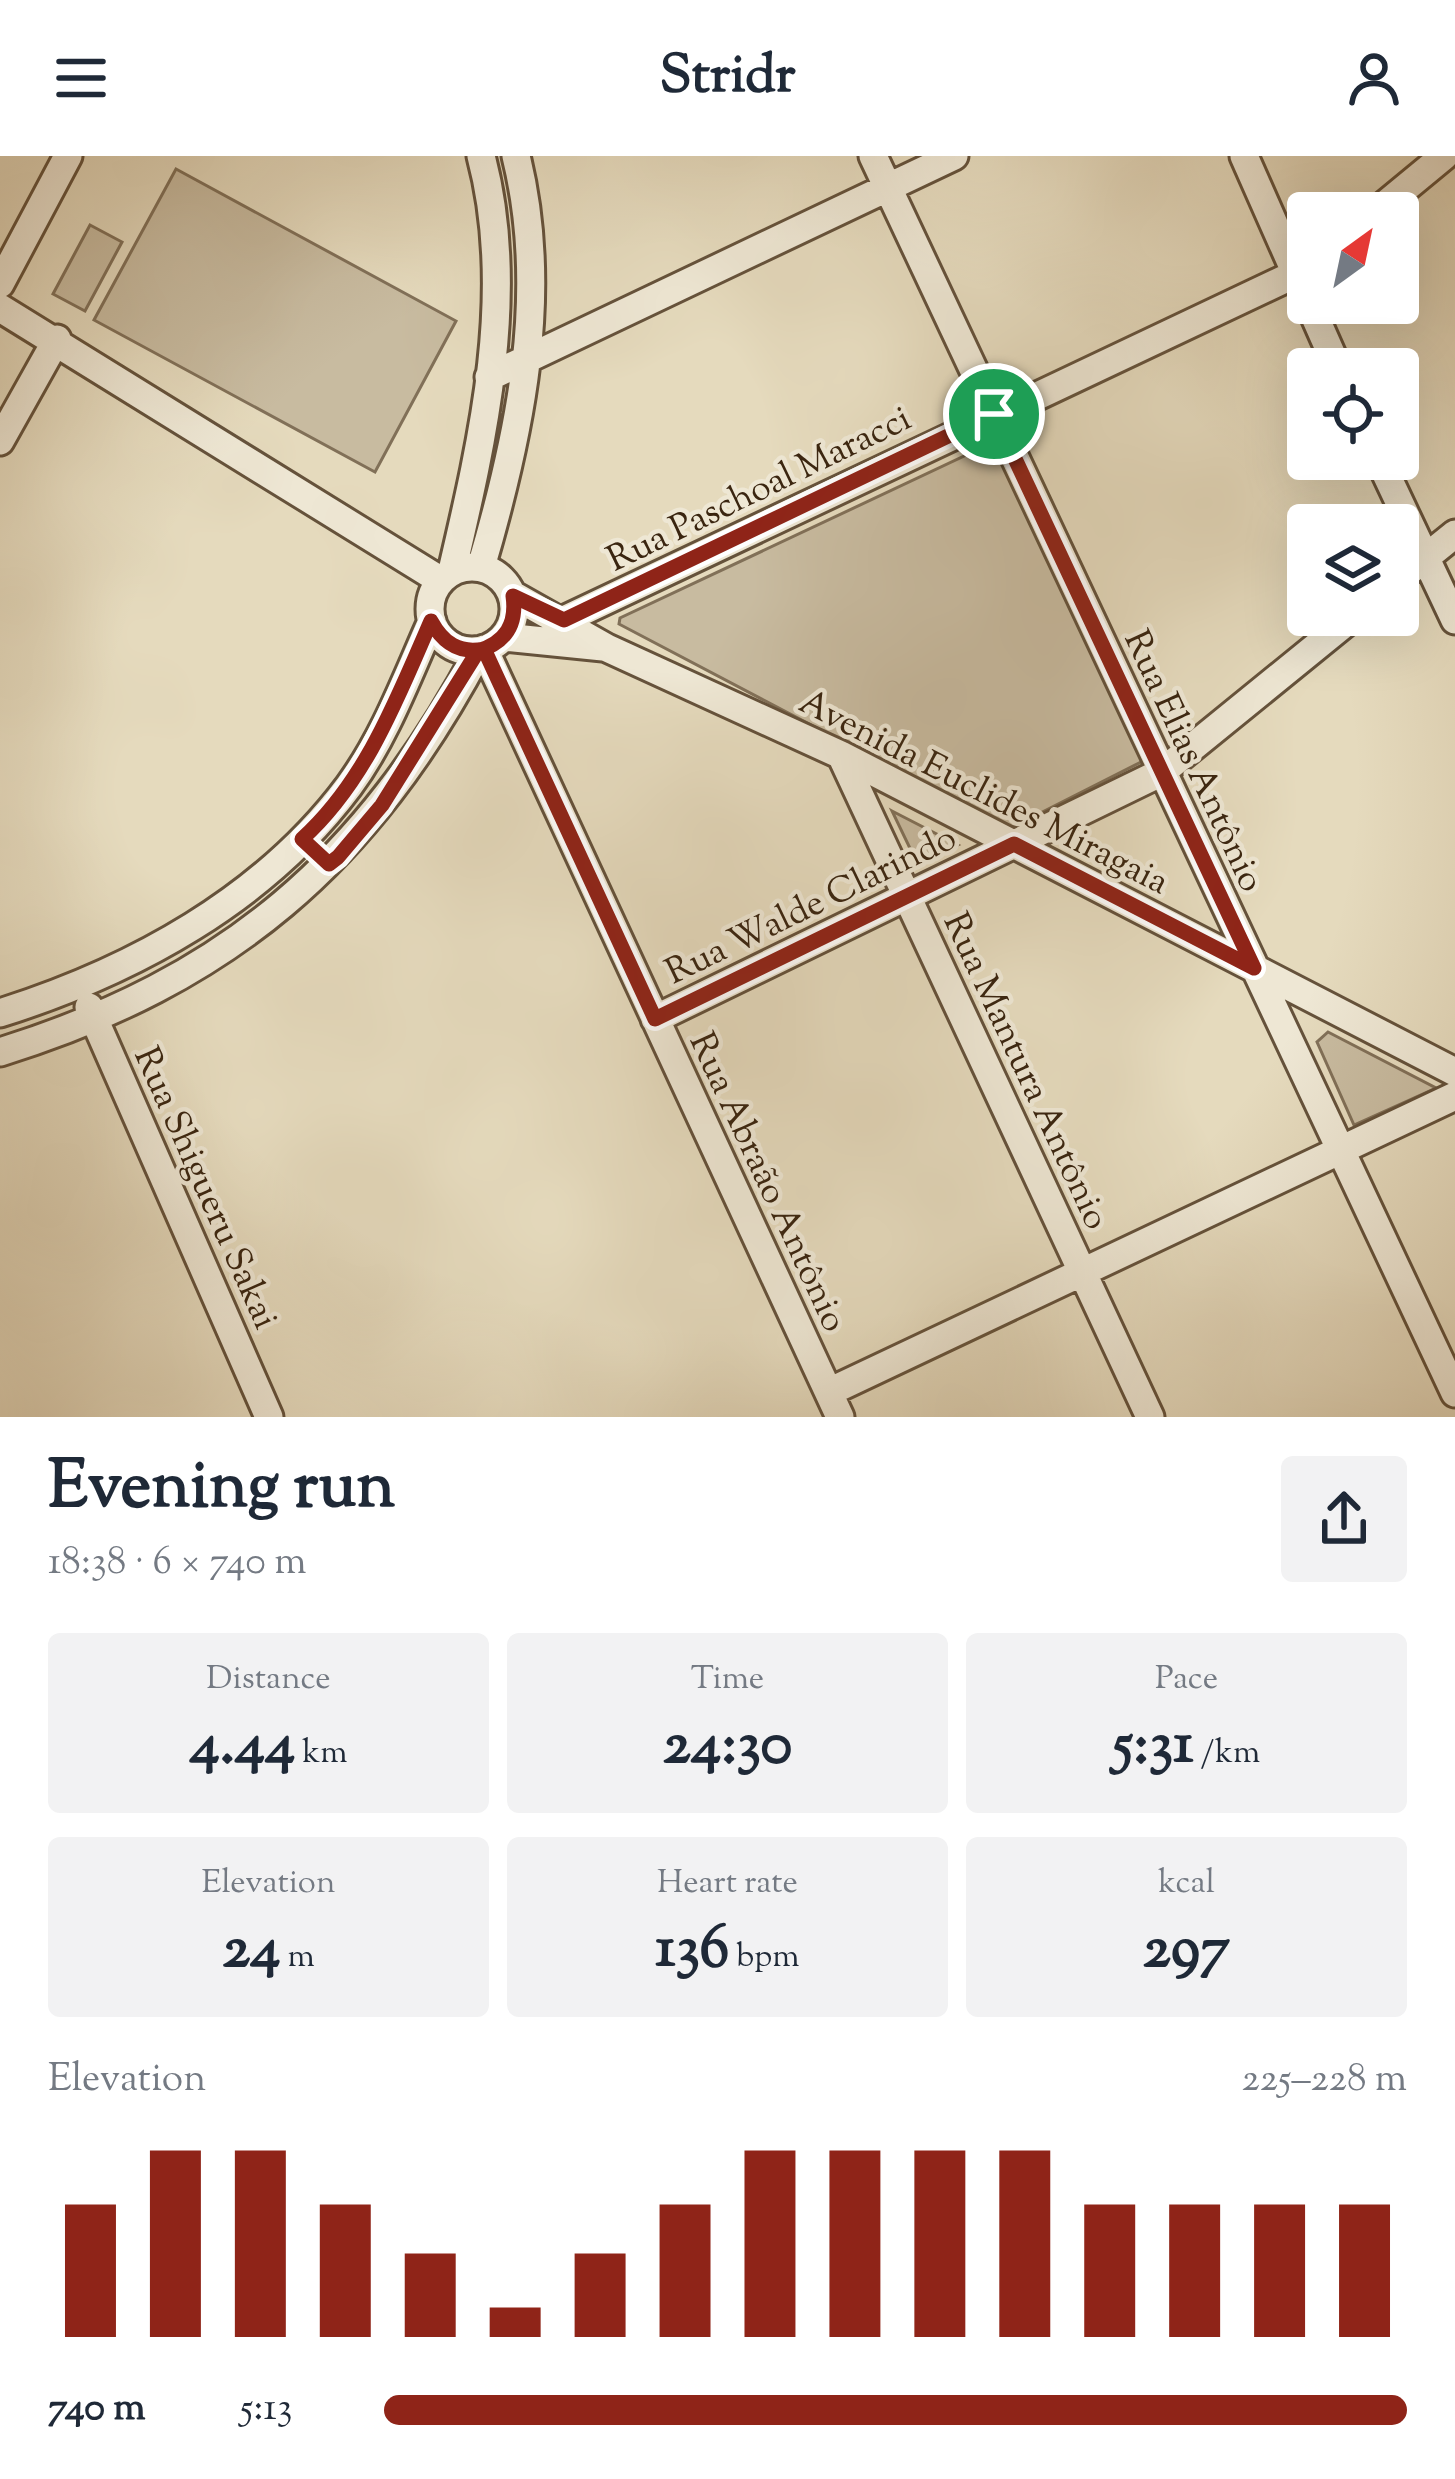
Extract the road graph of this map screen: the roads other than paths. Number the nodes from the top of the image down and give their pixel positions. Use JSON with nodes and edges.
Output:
{"nodes":[{"id":1,"x":68,"y":156,"type":"edge"},
{"id":2,"x":481,"y":156,"type":"edge"},
{"id":3,"x":516,"y":156,"type":"edge"},
{"id":4,"x":873,"y":156,"type":"edge"},
{"id":5,"x":954,"y":156,"type":"edge"},
{"id":6,"x":1244,"y":156,"type":"edge"},
{"id":7,"x":1444,"y":156,"type":"edge"},
{"id":8,"x":888,"y":187,"type":"junction"},
{"id":9,"x":1400,"y":192,"type":"edge"},
{"id":10,"x":1287,"y":243,"type":"edge"},
{"id":11,"x":1287,"y":280,"type":"edge"},
{"id":12,"x":0,"y":284,"type":"edge"},
{"id":13,"x":0,"y":308,"type":"edge"},
{"id":14,"x":57,"y":339,"type":"junction"},
{"id":15,"x":526,"y":360,"type":"junction"},
{"id":16,"x":489,"y":377,"type":"junction"},
{"id":17,"x":994,"y":414,"type":"junction"},
{"id":18,"x":0,"y":441,"type":"edge"},
{"id":19,"x":1389,"y":480,"type":"edge"},
{"id":20,"x":1455,"y":534,"type":"edge"},
{"id":21,"x":1425,"y":558,"type":"junction"},
{"id":22,"x":1419,"y":563,"type":"edge"},
{"id":23,"x":481,"y":567,"type":"junction"},
{"id":24,"x":446,"y":575,"type":"junction"},
{"id":25,"x":513,"y":596,"type":"junction"},
{"id":26,"x":564,"y":620,"type":"junction"},
{"id":27,"x":1455,"y":620,"type":"edge"},
{"id":28,"x":431,"y":621,"type":"junction"},
{"id":29,"x":1329,"y":636,"type":"edge"},
{"id":30,"x":489,"y":646,"type":"junction"},
{"id":31,"x":607,"y":648,"type":"junction"},
{"id":32,"x":379,"y":736,"type":"junction"},
{"id":33,"x":841,"y":754,"type":"junction"},
{"id":34,"x":412,"y":755,"type":"junction"},
{"id":35,"x":1162,"y":772,"type":"junction"},
{"id":36,"x":302,"y":839,"type":"junction"},
{"id":37,"x":1014,"y":844,"type":"junction"},
{"id":38,"x":329,"y":864,"type":"junction"},
{"id":39,"x":908,"y":896,"type":"junction"},
{"id":40,"x":1254,"y":968,"type":"junction"},
{"id":41,"x":80,"y":986,"type":"junction"},
{"id":42,"x":0,"y":1013,"type":"edge"},
{"id":43,"x":655,"y":1019,"type":"junction"},
{"id":44,"x":95,"y":1021,"type":"junction"},
{"id":45,"x":0,"y":1052,"type":"edge"},
{"id":46,"x":1455,"y":1072,"type":"edge"},
{"id":47,"x":1455,"y":1096,"type":"edge"},
{"id":48,"x":1340,"y":1150,"type":"junction"},
{"id":49,"x":1083,"y":1272,"type":"junction"},
{"id":50,"x":1455,"y":1393,"type":"edge"},
{"id":51,"x":835,"y":1405,"type":"edge"},
{"id":52,"x":269,"y":1417,"type":"edge"},
{"id":53,"x":1150,"y":1417,"type":"edge"}],
"edges":[{"from":1,"to":12,"type":"street"},
{"from":2,"to":16,"type":"street"},
{"from":3,"to":15,"type":"street"},
{"from":4,"to":8,"type":"street","name":"Rua Elias Antônio"},
{"from":5,"to":8,"type":"street"},
{"from":6,"to":10,"type":"street"},
{"from":7,"to":9,"type":"street"},
{"from":8,"to":15,"type":"street"},
{"from":8,"to":17,"type":"street","name":"Rua Elias Antônio"},
{"from":11,"to":17,"type":"street","name":"Rua Paschoal Maracci"},
{"from":13,"to":14,"type":"street"},
{"from":14,"to":18,"type":"street"},
{"from":14,"to":24,"type":"street"},
{"from":15,"to":16,"type":"street"},
{"from":15,"to":23,"type":"street"},
{"from":16,"to":24,"type":"street"},
{"from":17,"to":26,"type":"street","name":"Rua Paschoal Maracci"},
{"from":17,"to":35,"type":"street","name":"Rua Elias Antônio"},
{"from":19,"to":21,"type":"street"},
{"from":20,"to":21,"type":"street"},
{"from":21,"to":22,"type":"street"},
{"from":21,"to":27,"type":"street"},
{"from":23,"to":24,"type":"street"},
{"from":23,"to":25,"type":"street"},
{"from":24,"to":28,"type":"street"},
{"from":25,"to":26,"type":"street","name":"Avenida Euclides Miragaia"},
{"from":25,"to":30,"type":"street"},
{"from":26,"to":31,"type":"street","name":"Avenida Euclides Miragaia"},
{"from":28,"to":30,"type":"street"},
{"from":28,"to":32,"type":"street"},
{"from":29,"to":35,"type":"street","name":"Rua Walde Clarindo"},
{"from":30,"to":31,"type":"street","name":"Avenida Euclides Miragaia"},
{"from":30,"to":34,"type":"street"},
{"from":30,"to":43,"type":"street","name":"Rua Abraão Antônio"},
{"from":31,"to":33,"type":"street","name":"Avenida Euclides Miragaia"},
{"from":32,"to":34,"type":"street"},
{"from":32,"to":36,"type":"street"},
{"from":33,"to":37,"type":"street","name":"Avenida Euclides Miragaia"},
{"from":33,"to":39,"type":"street","name":"Rua Mantura Antônio"},
{"from":34,"to":38,"type":"street"},
{"from":35,"to":37,"type":"street","name":"Rua Walde Clarindo"},
{"from":35,"to":40,"type":"street","name":"Rua Elias Antônio"},
{"from":36,"to":38,"type":"street"},
{"from":36,"to":41,"type":"street"},
{"from":37,"to":39,"type":"street","name":"Rua Walde Clarindo"},
{"from":37,"to":40,"type":"street","name":"Avenida Euclides Miragaia"},
{"from":38,"to":44,"type":"street"},
{"from":39,"to":43,"type":"street","name":"Rua Walde Clarindo"},
{"from":39,"to":49,"type":"street","name":"Rua Mantura Antônio"},
{"from":40,"to":46,"type":"street","name":"Avenida Euclides Miragaia"},
{"from":40,"to":48,"type":"street","name":"Rua Elias Antônio"},
{"from":41,"to":42,"type":"street"},
{"from":41,"to":44,"type":"street","name":"Rua Shigueru Sakai"},
{"from":43,"to":51,"type":"street","name":"Rua Abraão Antônio"},
{"from":44,"to":45,"type":"street"},
{"from":44,"to":52,"type":"street","name":"Rua Shigueru Sakai"},
{"from":47,"to":48,"type":"street"},
{"from":48,"to":49,"type":"street"},
{"from":48,"to":50,"type":"street","name":"Rua Elias Antônio"},
{"from":49,"to":51,"type":"street"},
{"from":49,"to":53,"type":"street","name":"Rua Mantura Antônio"}]}
